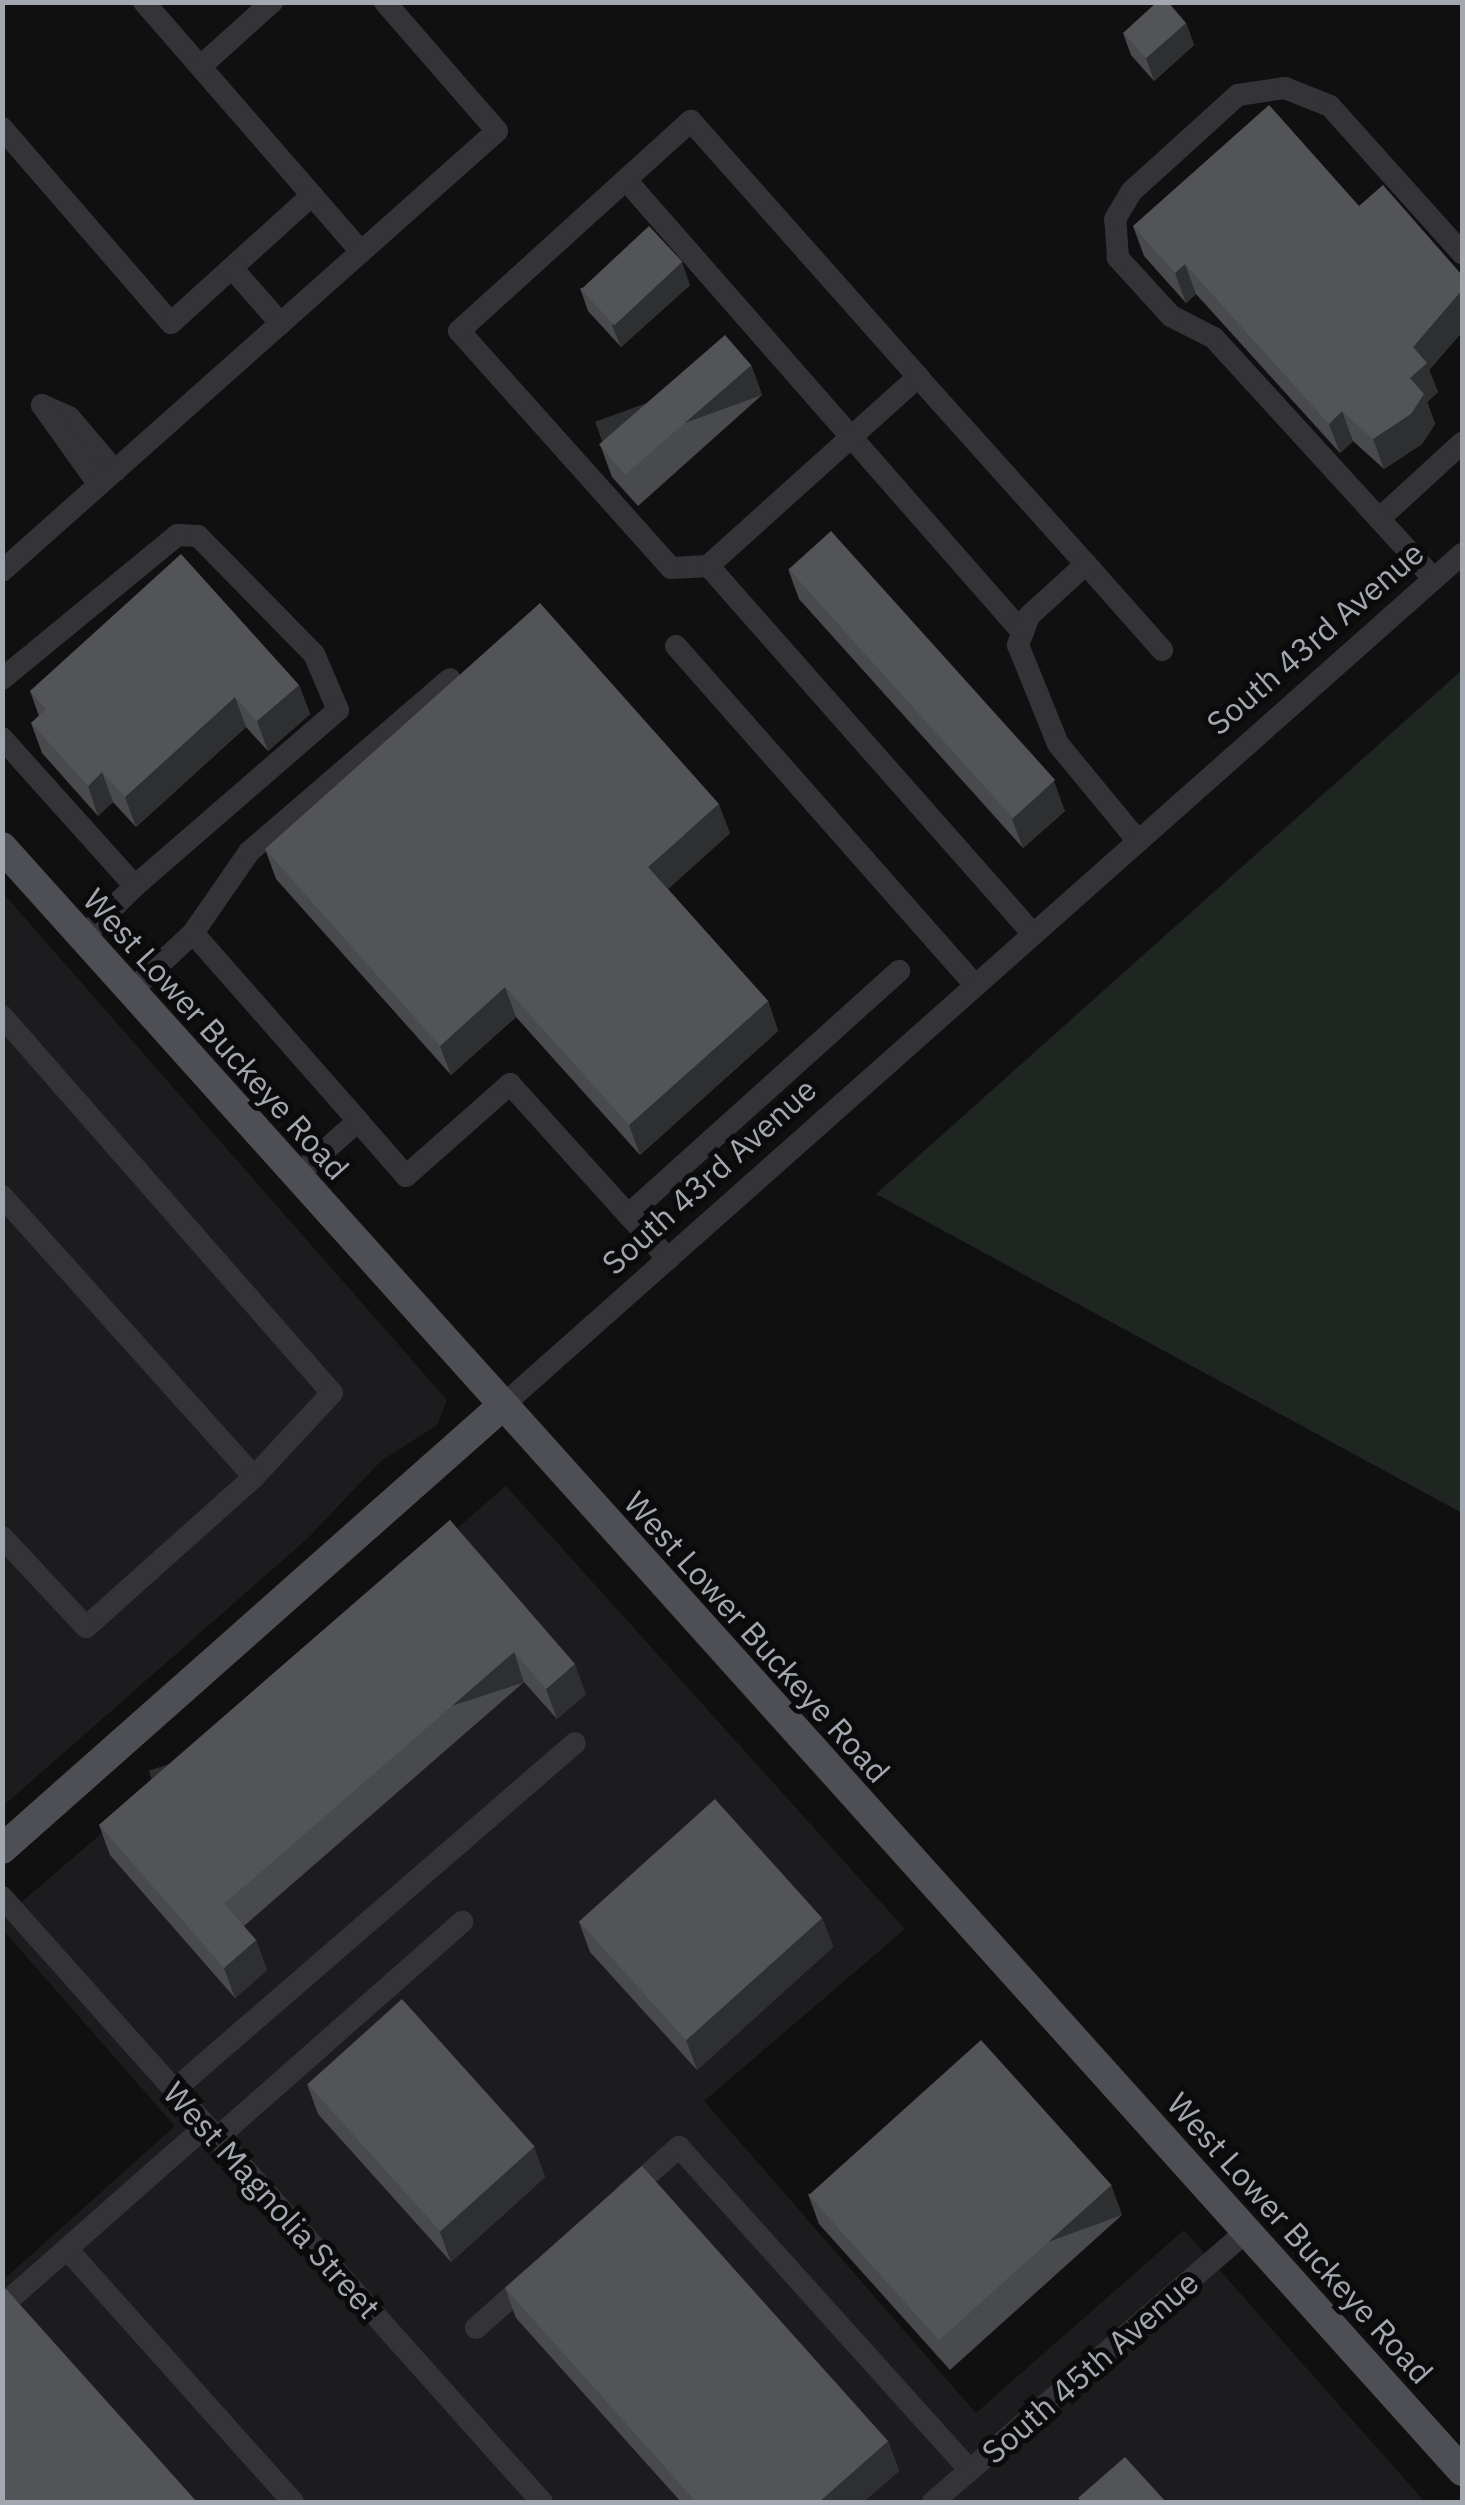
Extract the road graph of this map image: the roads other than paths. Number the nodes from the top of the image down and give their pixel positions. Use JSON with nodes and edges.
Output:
{"nodes":[{"id":1,"x":144,"y":2,"type":"edge"},
{"id":2,"x":272,"y":2,"type":"edge"},
{"id":3,"x":386,"y":2,"type":"edge"},
{"id":4,"x":201,"y":66,"type":"junction"},
{"id":5,"x":2,"y":128,"type":"edge"},
{"id":6,"x":626,"y":180,"type":"junction"},
{"id":7,"x":312,"y":196,"type":"junction"},
{"id":8,"x":361,"y":252,"type":"junction"},
{"id":9,"x":1462,"y":253,"type":"edge"},
{"id":10,"x":232,"y":268,"type":"junction"},
{"id":11,"x":280,"y":324,"type":"junction"},
{"id":12,"x":918,"y":377,"type":"junction"},
{"id":13,"x":852,"y":437,"type":"junction"},
{"id":14,"x":1462,"y":443,"type":"edge"},
{"id":15,"x":1379,"y":519,"type":"junction"},
{"id":16,"x":1462,"y":554,"type":"edge"},
{"id":17,"x":1086,"y":564,"type":"junction"},
{"id":18,"x":708,"y":566,"type":"junction"},
{"id":19,"x":2,"y":571,"type":"edge"},
{"id":20,"x":1434,"y":579,"type":"junction"},
{"id":21,"x":1022,"y":633,"type":"junction"},
{"id":22,"x":676,"y":646,"type":"dead end"},
{"id":23,"x":1162,"y":650,"type":"dead end"},
{"id":24,"x":2,"y":678,"type":"edge"},
{"id":25,"x":450,"y":679,"type":"edge"},
{"id":26,"x":2,"y":738,"type":"edge"},
{"id":27,"x":1138,"y":840,"type":"junction"},
{"id":28,"x":2,"y":847,"type":"edge"},
{"id":29,"x":135,"y":886,"type":"junction"},
{"id":30,"x":193,"y":932,"type":"junction"},
{"id":31,"x":1033,"y":934,"type":"junction"},
{"id":32,"x":83,"y":937,"type":"junction"},
{"id":33,"x":899,"y":970,"type":"dead end"},
{"id":34,"x":976,"y":986,"type":"junction"},
{"id":35,"x":130,"y":992,"type":"junction"},
{"id":36,"x":2,"y":1016,"type":"edge"},
{"id":37,"x":358,"y":1121,"type":"junction"},
{"id":38,"x":296,"y":1176,"type":"junction"},
{"id":39,"x":2,"y":1196,"type":"edge"},
{"id":40,"x":628,"y":1215,"type":"junction"},
{"id":41,"x":668,"y":1259,"type":"junction"},
{"id":42,"x":502,"y":1406,"type":"junction"},
{"id":43,"x":254,"y":1477,"type":"junction"},
{"id":44,"x":2,"y":1538,"type":"edge"},
{"id":45,"x":576,"y":1744,"type":"dead end"},
{"id":46,"x":2,"y":1850,"type":"edge"},
{"id":47,"x":2,"y":1897,"type":"edge"},
{"id":48,"x":462,"y":1922,"type":"dead end"},
{"id":49,"x":174,"y":2090,"type":"junction"},
{"id":50,"x":212,"y":2132,"type":"junction"},
{"id":51,"x":606,"y":2212,"type":"edge"},
{"id":52,"x":1246,"y":2232,"type":"junction"},
{"id":53,"x":67,"y":2249,"type":"junction"},
{"id":54,"x":548,"y":2263,"type":"edge"},
{"id":55,"x":2,"y":2306,"type":"edge"},
{"id":56,"x":476,"y":2328,"type":"dead end"},
{"id":57,"x":970,"y":2470,"type":"junction"},
{"id":58,"x":1462,"y":2471,"type":"edge"},
{"id":59,"x":293,"y":2502,"type":"edge"},
{"id":60,"x":542,"y":2502,"type":"edge"},
{"id":61,"x":933,"y":2502,"type":"edge"}],
"edges":[{"from":1,"to":4,"type":"street"},
{"from":2,"to":4,"type":"street"},
{"from":3,"to":8,"type":"street"},
{"from":4,"to":7,"type":"street"},
{"from":5,"to":10,"type":"street"},
{"from":6,"to":12,"type":"street"},
{"from":6,"to":13,"type":"street"},
{"from":6,"to":18,"type":"street"},
{"from":7,"to":8,"type":"street"},
{"from":7,"to":10,"type":"street"},
{"from":8,"to":11,"type":"street"},
{"from":9,"to":15,"type":"street"},
{"from":10,"to":11,"type":"street"},
{"from":11,"to":19,"type":"street"},
{"from":12,"to":13,"type":"street"},
{"from":12,"to":17,"type":"street"},
{"from":13,"to":18,"type":"street"},
{"from":13,"to":21,"type":"street"},
{"from":14,"to":15,"type":"street"},
{"from":15,"to":20,"type":"street"},
{"from":16,"to":20,"type":"street","name":"South 43rd Avenue"},
{"from":17,"to":21,"type":"street"},
{"from":17,"to":23,"type":"street"},
{"from":18,"to":31,"type":"street"},
{"from":20,"to":27,"type":"street","name":"South 43rd Avenue"},
{"from":21,"to":27,"type":"street"},
{"from":22,"to":34,"type":"street"},
{"from":24,"to":29,"type":"street"},
{"from":25,"to":30,"type":"street"},
{"from":26,"to":29,"type":"street"},
{"from":27,"to":31,"type":"street","name":"South 43rd Avenue"},
{"from":28,"to":32,"type":"main road","name":"West Lower Buckeye Road"},
{"from":29,"to":32,"type":"street"},
{"from":30,"to":35,"type":"street"},
{"from":30,"to":37,"type":"street"},
{"from":31,"to":34,"type":"street","name":"South 43rd Avenue"},
{"from":32,"to":35,"type":"main road","name":"West Lower Buckeye Road"},
{"from":33,"to":40,"type":"street"},
{"from":34,"to":41,"type":"street","name":"South 43rd Avenue"},
{"from":35,"to":38,"type":"main road","name":"West Lower Buckeye Road"},
{"from":36,"to":43,"type":"street"},
{"from":37,"to":38,"type":"street"},
{"from":37,"to":40,"type":"street"},
{"from":38,"to":42,"type":"main road","name":"West Lower Buckeye Road"},
{"from":39,"to":43,"type":"street"},
{"from":40,"to":41,"type":"street"},
{"from":41,"to":42,"type":"street","name":"South 43rd Avenue"},
{"from":42,"to":46,"type":"main road","name":"South 43rd Avenue"},
{"from":42,"to":52,"type":"main road","name":"West Lower Buckeye Road"},
{"from":43,"to":44,"type":"street"},
{"from":45,"to":49,"type":"street"},
{"from":47,"to":49,"type":"street","name":"West Magnolia Street"},
{"from":48,"to":50,"type":"street"},
{"from":49,"to":50,"type":"street","name":"West Magnolia Street"},
{"from":50,"to":53,"type":"street"},
{"from":50,"to":60,"type":"street","name":"West Magnolia Street"},
{"from":51,"to":57,"type":"street"},
{"from":52,"to":57,"type":"street","name":"South 45th Avenue"},
{"from":52,"to":58,"type":"main road","name":"West Lower Buckeye Road"},
{"from":53,"to":55,"type":"street"},
{"from":53,"to":59,"type":"street"},
{"from":54,"to":56,"type":"street"},
{"from":57,"to":61,"type":"street","name":"South 45th Avenue"}]}
